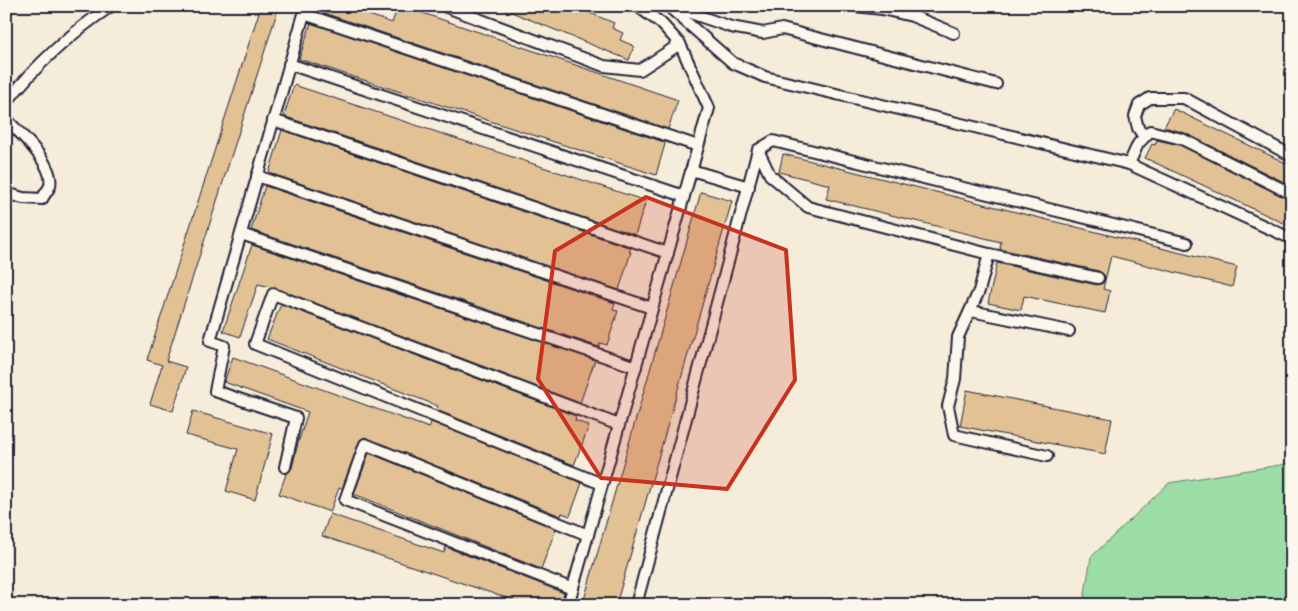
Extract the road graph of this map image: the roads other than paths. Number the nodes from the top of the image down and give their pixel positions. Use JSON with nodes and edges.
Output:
{"nodes":[{"id":1,"x":111,"y":6,"type":"edge"},
{"id":2,"x":444,"y":6,"type":"edge"},
{"id":3,"x":637,"y":6,"type":"edge"},
{"id":4,"x":669,"y":6,"type":"edge"},
{"id":5,"x":855,"y":6,"type":"edge"},
{"id":6,"x":954,"y":33,"type":"dead end"},
{"id":7,"x":680,"y":44,"type":"junction"},
{"id":8,"x":290,"y":64,"type":"junction"},
{"id":9,"x":996,"y":84,"type":"dead end"},
{"id":10,"x":6,"y":103,"type":"edge"},
{"id":11,"x":6,"y":119,"type":"edge"},
{"id":12,"x":273,"y":120,"type":"junction"},
{"id":13,"x":1144,"y":137,"type":"junction"},
{"id":14,"x":698,"y":146,"type":"junction"},
{"id":15,"x":758,"y":150,"type":"junction"},
{"id":16,"x":1292,"y":156,"type":"edge"},
{"id":17,"x":1129,"y":164,"type":"junction"},
{"id":18,"x":691,"y":170,"type":"junction"},
{"id":19,"x":257,"y":176,"type":"junction"},
{"id":20,"x":749,"y":187,"type":"junction"},
{"id":21,"x":6,"y":193,"type":"edge"},
{"id":22,"x":1292,"y":194,"type":"edge"},
{"id":23,"x":684,"y":196,"type":"junction"},
{"id":24,"x":241,"y":234,"type":"junction"},
{"id":25,"x":1292,"y":239,"type":"edge"},
{"id":26,"x":1187,"y":243,"type":"dead end"},
{"id":27,"x":668,"y":253,"type":"junction"},
{"id":28,"x":989,"y":254,"type":"junction"},
{"id":29,"x":1098,"y":278,"type":"dead end"},
{"id":30,"x":652,"y":308,"type":"junction"},
{"id":31,"x":971,"y":311,"type":"junction"},
{"id":32,"x":1069,"y":332,"type":"dead end"},
{"id":33,"x":636,"y":367,"type":"junction"},
{"id":34,"x":619,"y":425,"type":"junction"},
{"id":35,"x":1047,"y":456,"type":"dead end"},
{"id":36,"x":285,"y":467,"type":"dead end"},
{"id":37,"x":602,"y":484,"type":"junction"},
{"id":38,"x":588,"y":535,"type":"junction"},
{"id":39,"x":573,"y":589,"type":"junction"},
{"id":40,"x":568,"y":605,"type":"edge"},
{"id":41,"x":636,"y":605,"type":"edge"}],
"edges":[{"from":1,"to":10,"type":"lane"},
{"from":2,"to":7,"type":"lane"},
{"from":3,"to":7,"type":"lane"},
{"from":4,"to":9,"type":"lane"},
{"from":4,"to":17,"type":"lane"},
{"from":5,"to":6,"type":"lane"},
{"from":7,"to":14,"type":"lane"},
{"from":8,"to":12,"type":"lane"},
{"from":8,"to":14,"type":"lane"},
{"from":8,"to":23,"type":"lane"},
{"from":11,"to":21,"type":"lane"},
{"from":12,"to":19,"type":"lane"},
{"from":12,"to":27,"type":"lane"},
{"from":13,"to":16,"type":"lane"},
{"from":13,"to":17,"type":"lane"},
{"from":13,"to":22,"type":"lane"},
{"from":14,"to":18,"type":"lane"},
{"from":15,"to":20,"type":"lane"},
{"from":15,"to":26,"type":"lane"},
{"from":15,"to":28,"type":"lane"},
{"from":17,"to":25,"type":"lane"},
{"from":18,"to":20,"type":"lane"},
{"from":18,"to":23,"type":"lane"},
{"from":19,"to":24,"type":"lane"},
{"from":19,"to":30,"type":"lane"},
{"from":20,"to":41,"type":"lane"},
{"from":23,"to":27,"type":"lane"},
{"from":24,"to":33,"type":"lane"},
{"from":24,"to":36,"type":"lane"},
{"from":27,"to":30,"type":"lane"},
{"from":28,"to":29,"type":"lane"},
{"from":28,"to":31,"type":"lane"},
{"from":30,"to":33,"type":"lane"},
{"from":31,"to":32,"type":"lane"},
{"from":31,"to":35,"type":"lane"},
{"from":33,"to":34,"type":"lane"},
{"from":34,"to":37,"type":"lane"},
{"from":34,"to":37,"type":"lane"},
{"from":37,"to":38,"type":"lane"},
{"from":38,"to":39,"type":"lane"},
{"from":38,"to":39,"type":"lane"},
{"from":39,"to":40,"type":"lane"}]}
